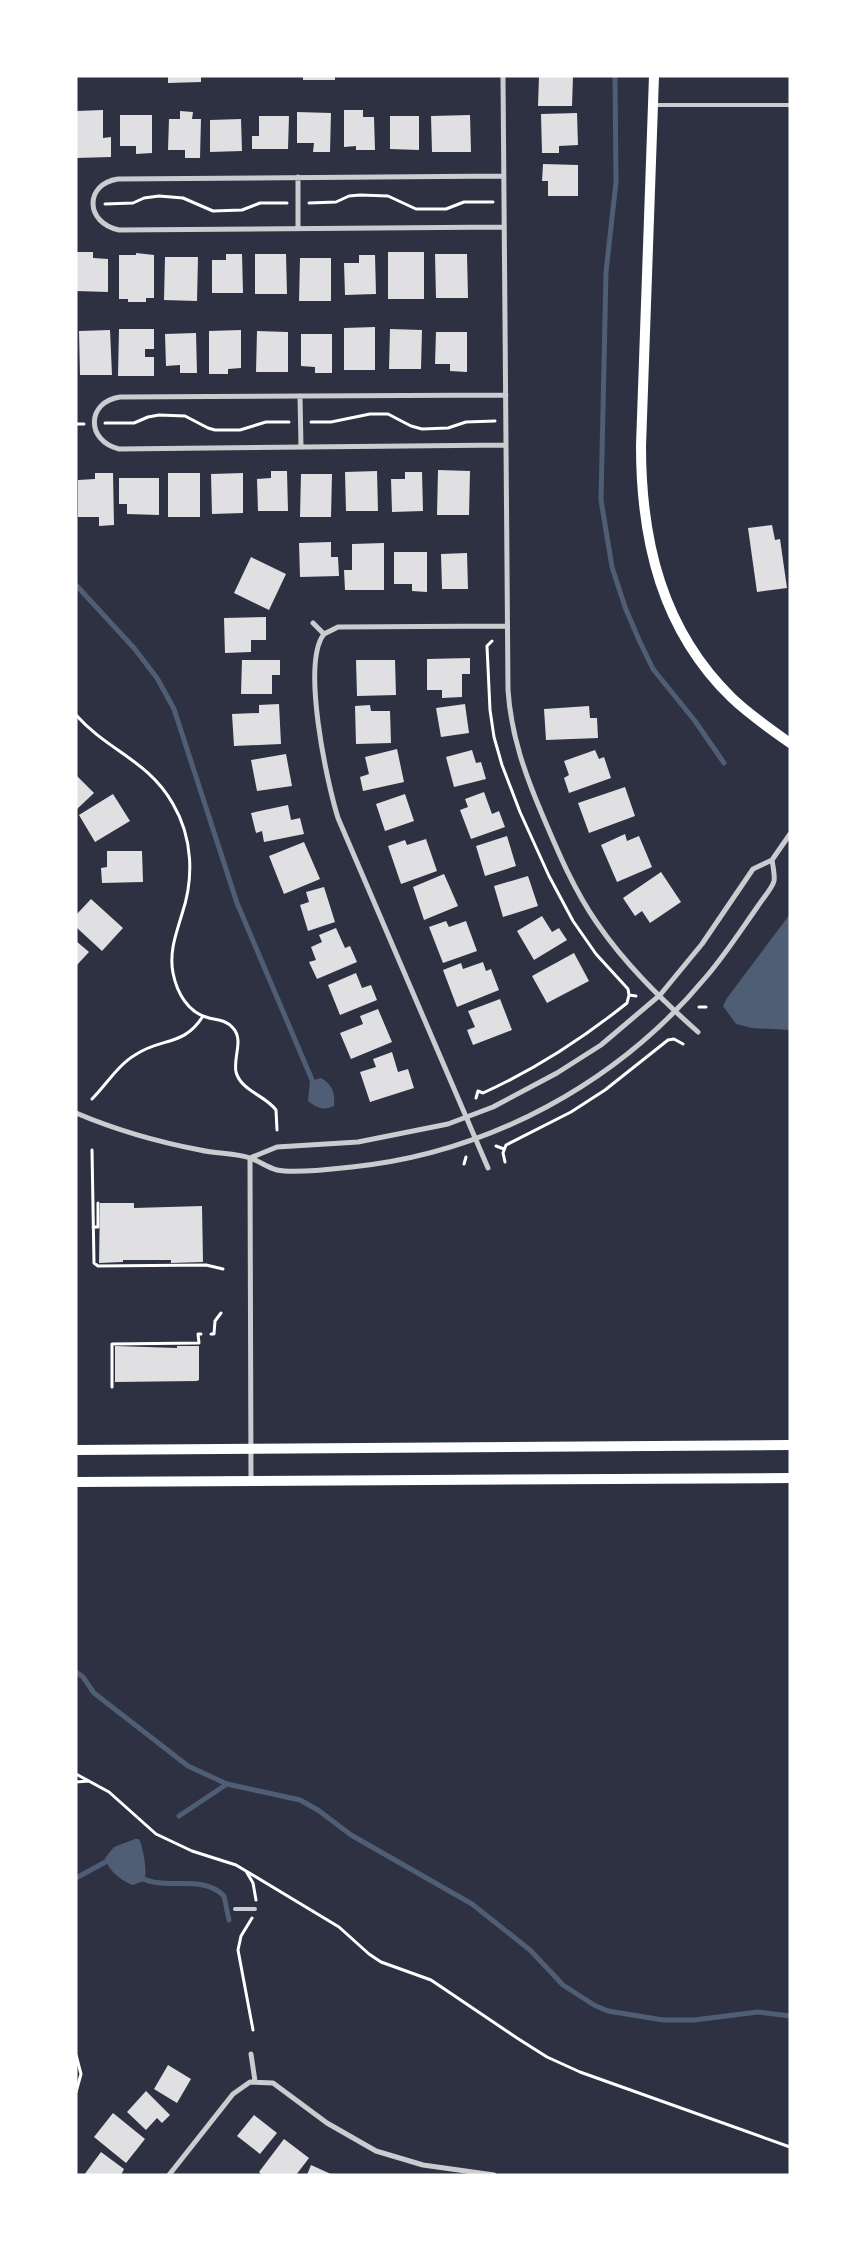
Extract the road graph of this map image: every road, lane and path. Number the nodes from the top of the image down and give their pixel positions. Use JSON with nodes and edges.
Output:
{"nodes":[{"id":1,"x":503,"y":76,"type":"edge"},
{"id":2,"x":654,"y":76,"type":"edge"},
{"id":3,"x":654,"y":105,"type":"junction"},
{"id":4,"x":790,"y":105,"type":"edge"},
{"id":5,"x":504,"y":176,"type":"junction"},
{"id":6,"x":298,"y":177,"type":"junction"},
{"id":7,"x":493,"y":202,"type":"dead end"},
{"id":8,"x":287,"y":203,"type":"dead end"},
{"id":9,"x":309,"y":203,"type":"dead end"},
{"id":10,"x":105,"y":204,"type":"dead end"},
{"id":11,"x":504,"y":227,"type":"junction"},
{"id":12,"x":298,"y":228,"type":"junction"},
{"id":13,"x":506,"y":395,"type":"junction"},
{"id":14,"x":300,"y":396,"type":"junction"},
{"id":15,"x":495,"y":421,"type":"dead end"},
{"id":16,"x":289,"y":422,"type":"dead end"},
{"id":17,"x":310,"y":422,"type":"dead end"},
{"id":18,"x":76,"y":424,"type":"edge"},
{"id":19,"x":84,"y":424,"type":"dead end"},
{"id":20,"x":105,"y":424,"type":"dead end"},
{"id":21,"x":506,"y":445,"type":"junction"},
{"id":22,"x":301,"y":447,"type":"junction"},
{"id":23,"x":313,"y":623,"type":"dead end"},
{"id":24,"x":507,"y":626,"type":"junction"},
{"id":25,"x":324,"y":634,"type":"junction"},
{"id":26,"x":76,"y":715,"type":"edge"},
{"id":27,"x":790,"y":743,"type":"edge"},
{"id":28,"x":790,"y":834,"type":"edge"},
{"id":29,"x":772,"y":860,"type":"junction"},
{"id":30,"x":660,"y":995,"type":"junction"},
{"id":31,"x":636,"y":996,"type":"dead end"},
{"id":32,"x":699,"y":1007,"type":"dead end"},
{"id":33,"x":706,"y":1007,"type":"dead end"},
{"id":34,"x":675,"y":1012,"type":"junction"},
{"id":35,"x":203,"y":1016,"type":"junction"},
{"id":36,"x":698,"y":1032,"type":"dead end"},
{"id":37,"x":674,"y":1034,"type":"dead end"},
{"id":38,"x":674,"y":1039,"type":"junction"},
{"id":39,"x":683,"y":1044,"type":"dead end"},
{"id":40,"x":476,"y":1098,"type":"dead end"},
{"id":41,"x":92,"y":1099,"type":"dead end"},
{"id":42,"x":76,"y":1113,"type":"edge"},
{"id":43,"x":466,"y":1118,"type":"junction"},
{"id":44,"x":277,"y":1130,"type":"dead end"},
{"id":45,"x":475,"y":1139,"type":"junction"},
{"id":46,"x":496,"y":1146,"type":"dead end"},
{"id":47,"x":504,"y":1149,"type":"junction"},
{"id":48,"x":92,"y":1150,"type":"dead end"},
{"id":49,"x":466,"y":1157,"type":"dead end"},
{"id":50,"x":250,"y":1158,"type":"junction"},
{"id":51,"x":505,"y":1162,"type":"dead end"},
{"id":52,"x":464,"y":1164,"type":"dead end"},
{"id":53,"x":488,"y":1168,"type":"dead end"},
{"id":54,"x":98,"y":1203,"type":"dead end"},
{"id":55,"x":93,"y":1227,"type":"junction"},
{"id":56,"x":223,"y":1270,"type":"dead end"},
{"id":57,"x":221,"y":1313,"type":"dead end"},
{"id":58,"x":202,"y":1334,"type":"dead end"},
{"id":59,"x":211,"y":1334,"type":"dead end"},
{"id":60,"x":112,"y":1387,"type":"dead end"},
{"id":61,"x":790,"y":1445,"type":"edge"},
{"id":62,"x":250,"y":1449,"type":"junction"},
{"id":63,"x":76,"y":1450,"type":"edge"},
{"id":64,"x":790,"y":1478,"type":"edge"},
{"id":65,"x":251,"y":1480,"type":"junction"},
{"id":66,"x":76,"y":1482,"type":"edge"},
{"id":67,"x":76,"y":1774,"type":"edge"},
{"id":68,"x":90,"y":1781,"type":"junction"},
{"id":69,"x":76,"y":1782,"type":"edge"},
{"id":70,"x":246,"y":1871,"type":"junction"},
{"id":71,"x":234,"y":1909,"type":"dead end"},
{"id":72,"x":255,"y":1909,"type":"junction"},
{"id":73,"x":253,"y":2030,"type":"dead end"},
{"id":74,"x":252,"y":2054,"type":"dead end"},
{"id":75,"x":76,"y":2055,"type":"edge"},
{"id":76,"x":255,"y":2081,"type":"junction"},
{"id":77,"x":76,"y":2092,"type":"edge"},
{"id":78,"x":790,"y":2147,"type":"edge"},
{"id":79,"x":168,"y":2175,"type":"edge"},
{"id":80,"x":494,"y":2175,"type":"edge"}],
"edges":[{"from":1,"to":5,"type":"street"},
{"from":2,"to":3,"type":"main road"},
{"from":3,"to":4,"type":"lane"},
{"from":3,"to":27,"type":"main road"},
{"from":5,"to":6,"type":"street"},
{"from":5,"to":11,"type":"street"},
{"from":6,"to":12,"type":"street"},
{"from":6,"to":12,"type":"street"},
{"from":7,"to":9,"type":"path"},
{"from":8,"to":10,"type":"path"},
{"from":11,"to":12,"type":"street"},
{"from":11,"to":13,"type":"street"},
{"from":13,"to":14,"type":"street"},
{"from":13,"to":21,"type":"street"},
{"from":14,"to":22,"type":"street"},
{"from":14,"to":22,"type":"street"},
{"from":15,"to":17,"type":"path"},
{"from":16,"to":20,"type":"path"},
{"from":18,"to":19,"type":"path"},
{"from":21,"to":22,"type":"street"},
{"from":21,"to":24,"type":"street"},
{"from":23,"to":25,"type":"street"},
{"from":24,"to":25,"type":"street"},
{"from":24,"to":30,"type":"street"},
{"from":25,"to":43,"type":"street"},
{"from":26,"to":35,"type":"path"},
{"from":28,"to":29,"type":"street"},
{"from":29,"to":30,"type":"street"},
{"from":29,"to":34,"type":"street"},
{"from":30,"to":34,"type":"street"},
{"from":30,"to":43,"type":"street"},
{"from":31,"to":40,"type":"path"},
{"from":32,"to":33,"type":"path"},
{"from":34,"to":36,"type":"street"},
{"from":34,"to":45,"type":"street"},
{"from":35,"to":41,"type":"path"},
{"from":35,"to":44,"type":"path"},
{"from":37,"to":38,"type":"path"},
{"from":38,"to":39,"type":"path"},
{"from":38,"to":47,"type":"path"},
{"from":42,"to":50,"type":"street"},
{"from":43,"to":45,"type":"street"},
{"from":43,"to":50,"type":"street"},
{"from":45,"to":50,"type":"street"},
{"from":45,"to":53,"type":"street"},
{"from":46,"to":47,"type":"path"},
{"from":47,"to":51,"type":"path"},
{"from":48,"to":55,"type":"path"},
{"from":49,"to":52,"type":"path"},
{"from":50,"to":62,"type":"street"},
{"from":54,"to":55,"type":"path"},
{"from":55,"to":56,"type":"path"},
{"from":57,"to":59,"type":"path"},
{"from":58,"to":60,"type":"path"},
{"from":61,"to":62,"type":"main road"},
{"from":62,"to":63,"type":"main road"},
{"from":62,"to":65,"type":"street"},
{"from":64,"to":65,"type":"main road"},
{"from":65,"to":66,"type":"main road"},
{"from":67,"to":68,"type":"path"},
{"from":68,"to":69,"type":"path"},
{"from":68,"to":70,"type":"path"},
{"from":70,"to":72,"type":"path"},
{"from":70,"to":78,"type":"path"},
{"from":71,"to":72,"type":"lane"},
{"from":72,"to":73,"type":"path"},
{"from":74,"to":76,"type":"street"},
{"from":75,"to":77,"type":"path"},
{"from":76,"to":79,"type":"street"},
{"from":76,"to":80,"type":"street"}]}
